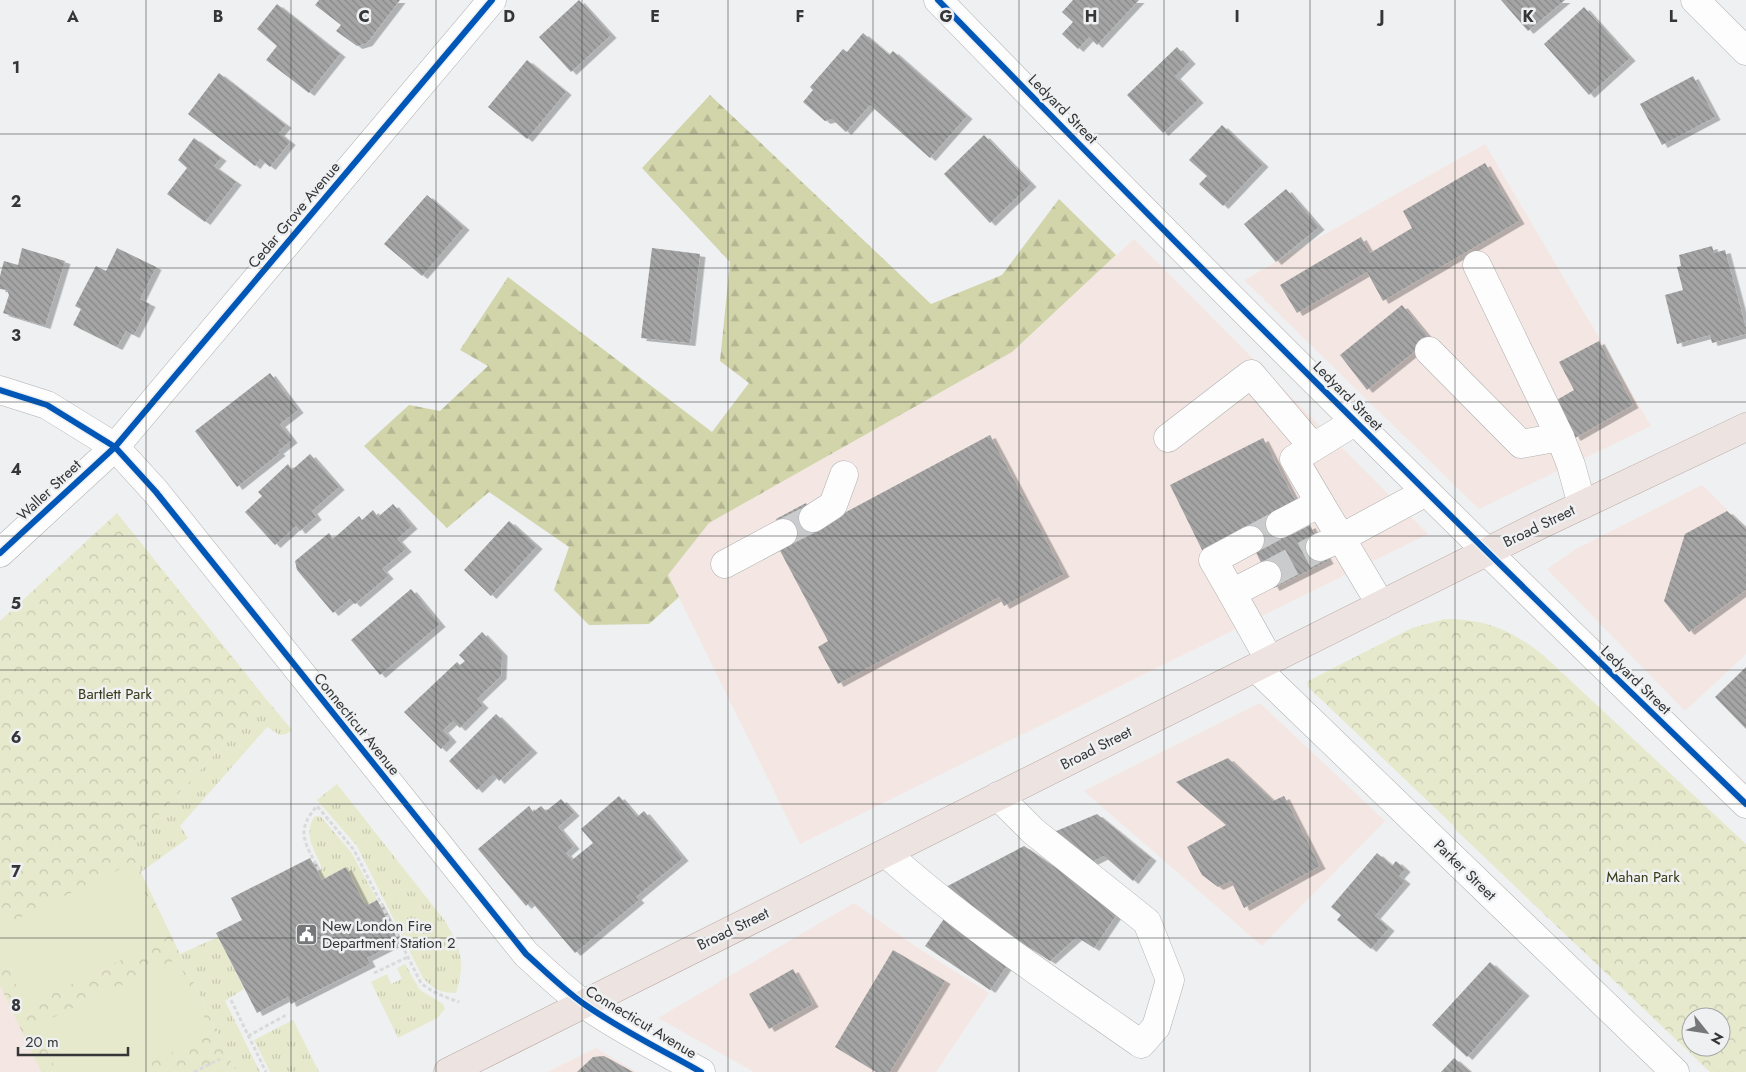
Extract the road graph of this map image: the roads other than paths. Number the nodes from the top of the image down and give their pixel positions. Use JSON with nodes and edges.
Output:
{"nodes":[{"id":1,"x":492,"y":0,"type":"edge"},
{"id":2,"x":938,"y":0,"type":"edge"},
{"id":3,"x":1695,"y":0,"type":"edge"},
{"id":4,"x":1746,"y":51,"type":"edge"},
{"id":5,"x":1477,"y":265,"type":"dead end"},
{"id":6,"x":1282,"y":348,"type":"junction"},
{"id":7,"x":1429,"y":351,"type":"dead end"},
{"id":8,"x":1251,"y":374,"type":"junction"},
{"id":9,"x":0,"y":390,"type":"edge"},
{"id":10,"x":1356,"y":421,"type":"junction"},
{"id":11,"x":1746,"y":427,"type":"edge"},
{"id":12,"x":1168,"y":438,"type":"dead end"},
{"id":13,"x":1560,"y":438,"type":"junction"},
{"id":14,"x":115,"y":447,"type":"junction"},
{"id":15,"x":1313,"y":447,"type":"junction"},
{"id":16,"x":844,"y":475,"type":"dead end"},
{"id":17,"x":1426,"y":492,"type":"junction"},
{"id":18,"x":1320,"y":503,"type":"junction"},
{"id":19,"x":1582,"y":505,"type":"junction"},
{"id":20,"x":813,"y":518,"type":"tunnel mouth"},
{"id":21,"x":1280,"y":524,"type":"tunnel mouth"},
{"id":22,"x":783,"y":533,"type":"tunnel mouth"},
{"id":23,"x":1250,"y":540,"type":"tunnel mouth"},
{"id":24,"x":1331,"y":542,"type":"junction"},
{"id":25,"x":1487,"y":552,"type":"junction"},
{"id":26,"x":0,"y":553,"type":"edge"},
{"id":27,"x":725,"y":564,"type":"dead end"},
{"id":28,"x":1267,"y":576,"type":"tunnel mouth"},
{"id":29,"x":1232,"y":593,"type":"junction"},
{"id":30,"x":1381,"y":605,"type":"junction"},
{"id":31,"x":1263,"y":664,"type":"junction"},
{"id":32,"x":998,"y":796,"type":"junction"},
{"id":33,"x":1746,"y":804,"type":"edge"},
{"id":34,"x":886,"y":853,"type":"junction"},
{"id":35,"x":584,"y":1004,"type":"junction"},
{"id":36,"x":448,"y":1072,"type":"edge"},
{"id":37,"x":701,"y":1072,"type":"edge"},
{"id":38,"x":1675,"y":1072,"type":"edge"}],
"edges":[{"from":1,"to":14,"type":"street","name":"Cedar Grove Avenue"},
{"from":2,"to":6,"type":"street","name":"Ledyard Street"},
{"from":3,"to":4,"type":"street"},
{"from":5,"to":13,"type":"street"},
{"from":6,"to":8,"type":"street"},
{"from":6,"to":10,"type":"street","name":"Ledyard Street"},
{"from":7,"to":13,"type":"street"},
{"from":8,"to":12,"type":"street"},
{"from":8,"to":15,"type":"street"},
{"from":9,"to":14,"type":"street","name":"Connecticut Avenue"},
{"from":10,"to":15,"type":"street"},
{"from":10,"to":17,"type":"street","name":"Ledyard Street"},
{"from":11,"to":19,"type":"main road","name":"Broad Street"},
{"from":13,"to":19,"type":"street"},
{"from":14,"to":26,"type":"street","name":"Waller Street"},
{"from":14,"to":35,"type":"street","name":"Connecticut Avenue"},
{"from":15,"to":18,"type":"street"},
{"from":16,"to":20,"type":"street"},
{"from":17,"to":24,"type":"street"},
{"from":17,"to":25,"type":"street","name":"Ledyard Street"},
{"from":18,"to":21,"type":"street"},
{"from":18,"to":24,"type":"street"},
{"from":19,"to":25,"type":"main road","name":"Broad Street"},
{"from":22,"to":27,"type":"street"},
{"from":23,"to":29,"type":"street","name":"Parker Street"},
{"from":24,"to":30,"type":"street"},
{"from":25,"to":30,"type":"main road","name":"Broad Street"},
{"from":25,"to":33,"type":"street","name":"Ledyard Street"},
{"from":28,"to":29,"type":"street"},
{"from":29,"to":31,"type":"street","name":"Parker Street"},
{"from":30,"to":31,"type":"main road","name":"Broad Street"},
{"from":31,"to":32,"type":"main road","name":"Broad Street"},
{"from":31,"to":38,"type":"street","name":"Parker Street"},
{"from":32,"to":34,"type":"main road","name":"Broad Street"},
{"from":32,"to":34,"type":"street"},
{"from":34,"to":35,"type":"main road","name":"Broad Street"},
{"from":35,"to":36,"type":"main road","name":"Broad Street"},
{"from":35,"to":37,"type":"street","name":"Connecticut Avenue"}]}
